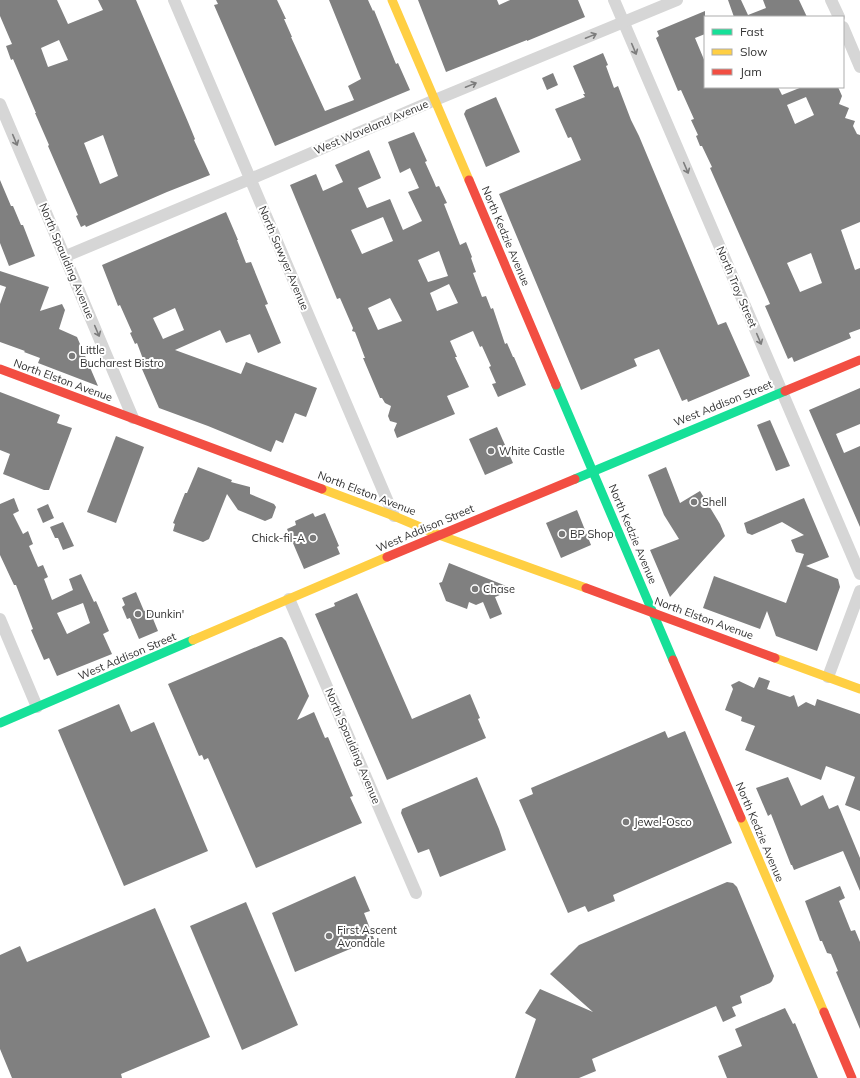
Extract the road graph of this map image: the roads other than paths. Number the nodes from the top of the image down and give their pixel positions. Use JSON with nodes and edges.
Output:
{"nodes":[{"id":1,"x":174,"y":0,"type":"edge"},
{"id":2,"x":392,"y":0,"type":"edge"},
{"id":3,"x":614,"y":0,"type":"edge"},
{"id":4,"x":677,"y":0,"type":"edge"},
{"id":5,"x":831,"y":0,"type":"edge"},
{"id":6,"x":838,"y":16,"type":"edge"},
{"id":7,"x":623,"y":22,"type":"junction"},
{"id":8,"x":844,"y":29,"type":"edge"},
{"id":9,"x":860,"y":67,"type":"edge"},
{"id":10,"x":435,"y":100,"type":"junction"},
{"id":11,"x":0,"y":104,"type":"edge"},
{"id":12,"x":250,"y":179,"type":"junction"},
{"id":13,"x":66,"y":256,"type":"junction"},
{"id":14,"x":860,"y":360,"type":"edge"},
{"id":15,"x":0,"y":369,"type":"edge"},
{"id":16,"x":782,"y":392,"type":"junction"},
{"id":17,"x":133,"y":418,"type":"junction"},
{"id":18,"x":592,"y":471,"type":"junction"},
{"id":19,"x":394,"y":516,"type":"junction"},
{"id":20,"x":439,"y":535,"type":"junction"},
{"id":21,"x":859,"y":571,"type":"edge"},
{"id":22,"x":860,"y":591,"type":"edge"},
{"id":23,"x":289,"y":599,"type":"junction"},
{"id":24,"x":653,"y":612,"type":"junction"},
{"id":25,"x":0,"y":619,"type":"edge"},
{"id":26,"x":828,"y":677,"type":"junction"},
{"id":27,"x":860,"y":689,"type":"edge"},
{"id":28,"x":37,"y":707,"type":"junction"},
{"id":29,"x":0,"y":723,"type":"edge"},
{"id":30,"x":416,"y":894,"type":"dead end"},
{"id":31,"x":852,"y":1078,"type":"edge"}],
"edges":[{"from":1,"to":12,"type":"street","name":"North Sawyer Avenue"},
{"from":2,"to":10,"type":"main road","name":"North Kedzie Avenue"},
{"from":3,"to":7,"type":"street","name":"North Troy Street"},
{"from":4,"to":7,"type":"street","name":"West Waveland Avenue"},
{"from":5,"to":6,"type":"street"},
{"from":10,"to":7,"type":"street","name":"West Waveland Avenue","one_way":true},
{"from":7,"to":16,"type":"street","name":"North Troy Street","one_way":true},
{"from":8,"to":9,"type":"street"},
{"from":10,"to":12,"type":"street","name":"West Waveland Avenue"},
{"from":10,"to":18,"type":"main road","name":"North Kedzie Avenue"},
{"from":11,"to":13,"type":"street","name":"North Spaulding Avenue","one_way":true},
{"from":12,"to":13,"type":"street","name":"West Waveland Avenue"},
{"from":12,"to":19,"type":"street","name":"North Sawyer Avenue"},
{"from":13,"to":17,"type":"street","name":"North Spaulding Avenue","one_way":true},
{"from":14,"to":16,"type":"main road","name":"West Addison Street"},
{"from":15,"to":17,"type":"main road","name":"North Elston Avenue"},
{"from":16,"to":18,"type":"main road","name":"West Addison Street"},
{"from":16,"to":21,"type":"street","name":"North Troy Street"},
{"from":17,"to":19,"type":"main road","name":"North Elston Avenue"},
{"from":18,"to":20,"type":"main road","name":"West Addison Street"},
{"from":18,"to":24,"type":"main road","name":"North Kedzie Avenue"},
{"from":19,"to":20,"type":"main road","name":"North Elston Avenue"},
{"from":20,"to":23,"type":"main road","name":"West Addison Street"},
{"from":20,"to":24,"type":"main road","name":"North Elston Avenue"},
{"from":22,"to":26,"type":"street"},
{"from":23,"to":28,"type":"main road","name":"West Addison Street"},
{"from":23,"to":30,"type":"street","name":"North Spaulding Avenue"},
{"from":24,"to":26,"type":"main road","name":"North Elston Avenue"},
{"from":24,"to":31,"type":"main road","name":"North Kedzie Avenue"},
{"from":25,"to":28,"type":"street"},
{"from":26,"to":27,"type":"main road","name":"North Elston Avenue"},
{"from":28,"to":29,"type":"main road","name":"West Addison Street"}]}
